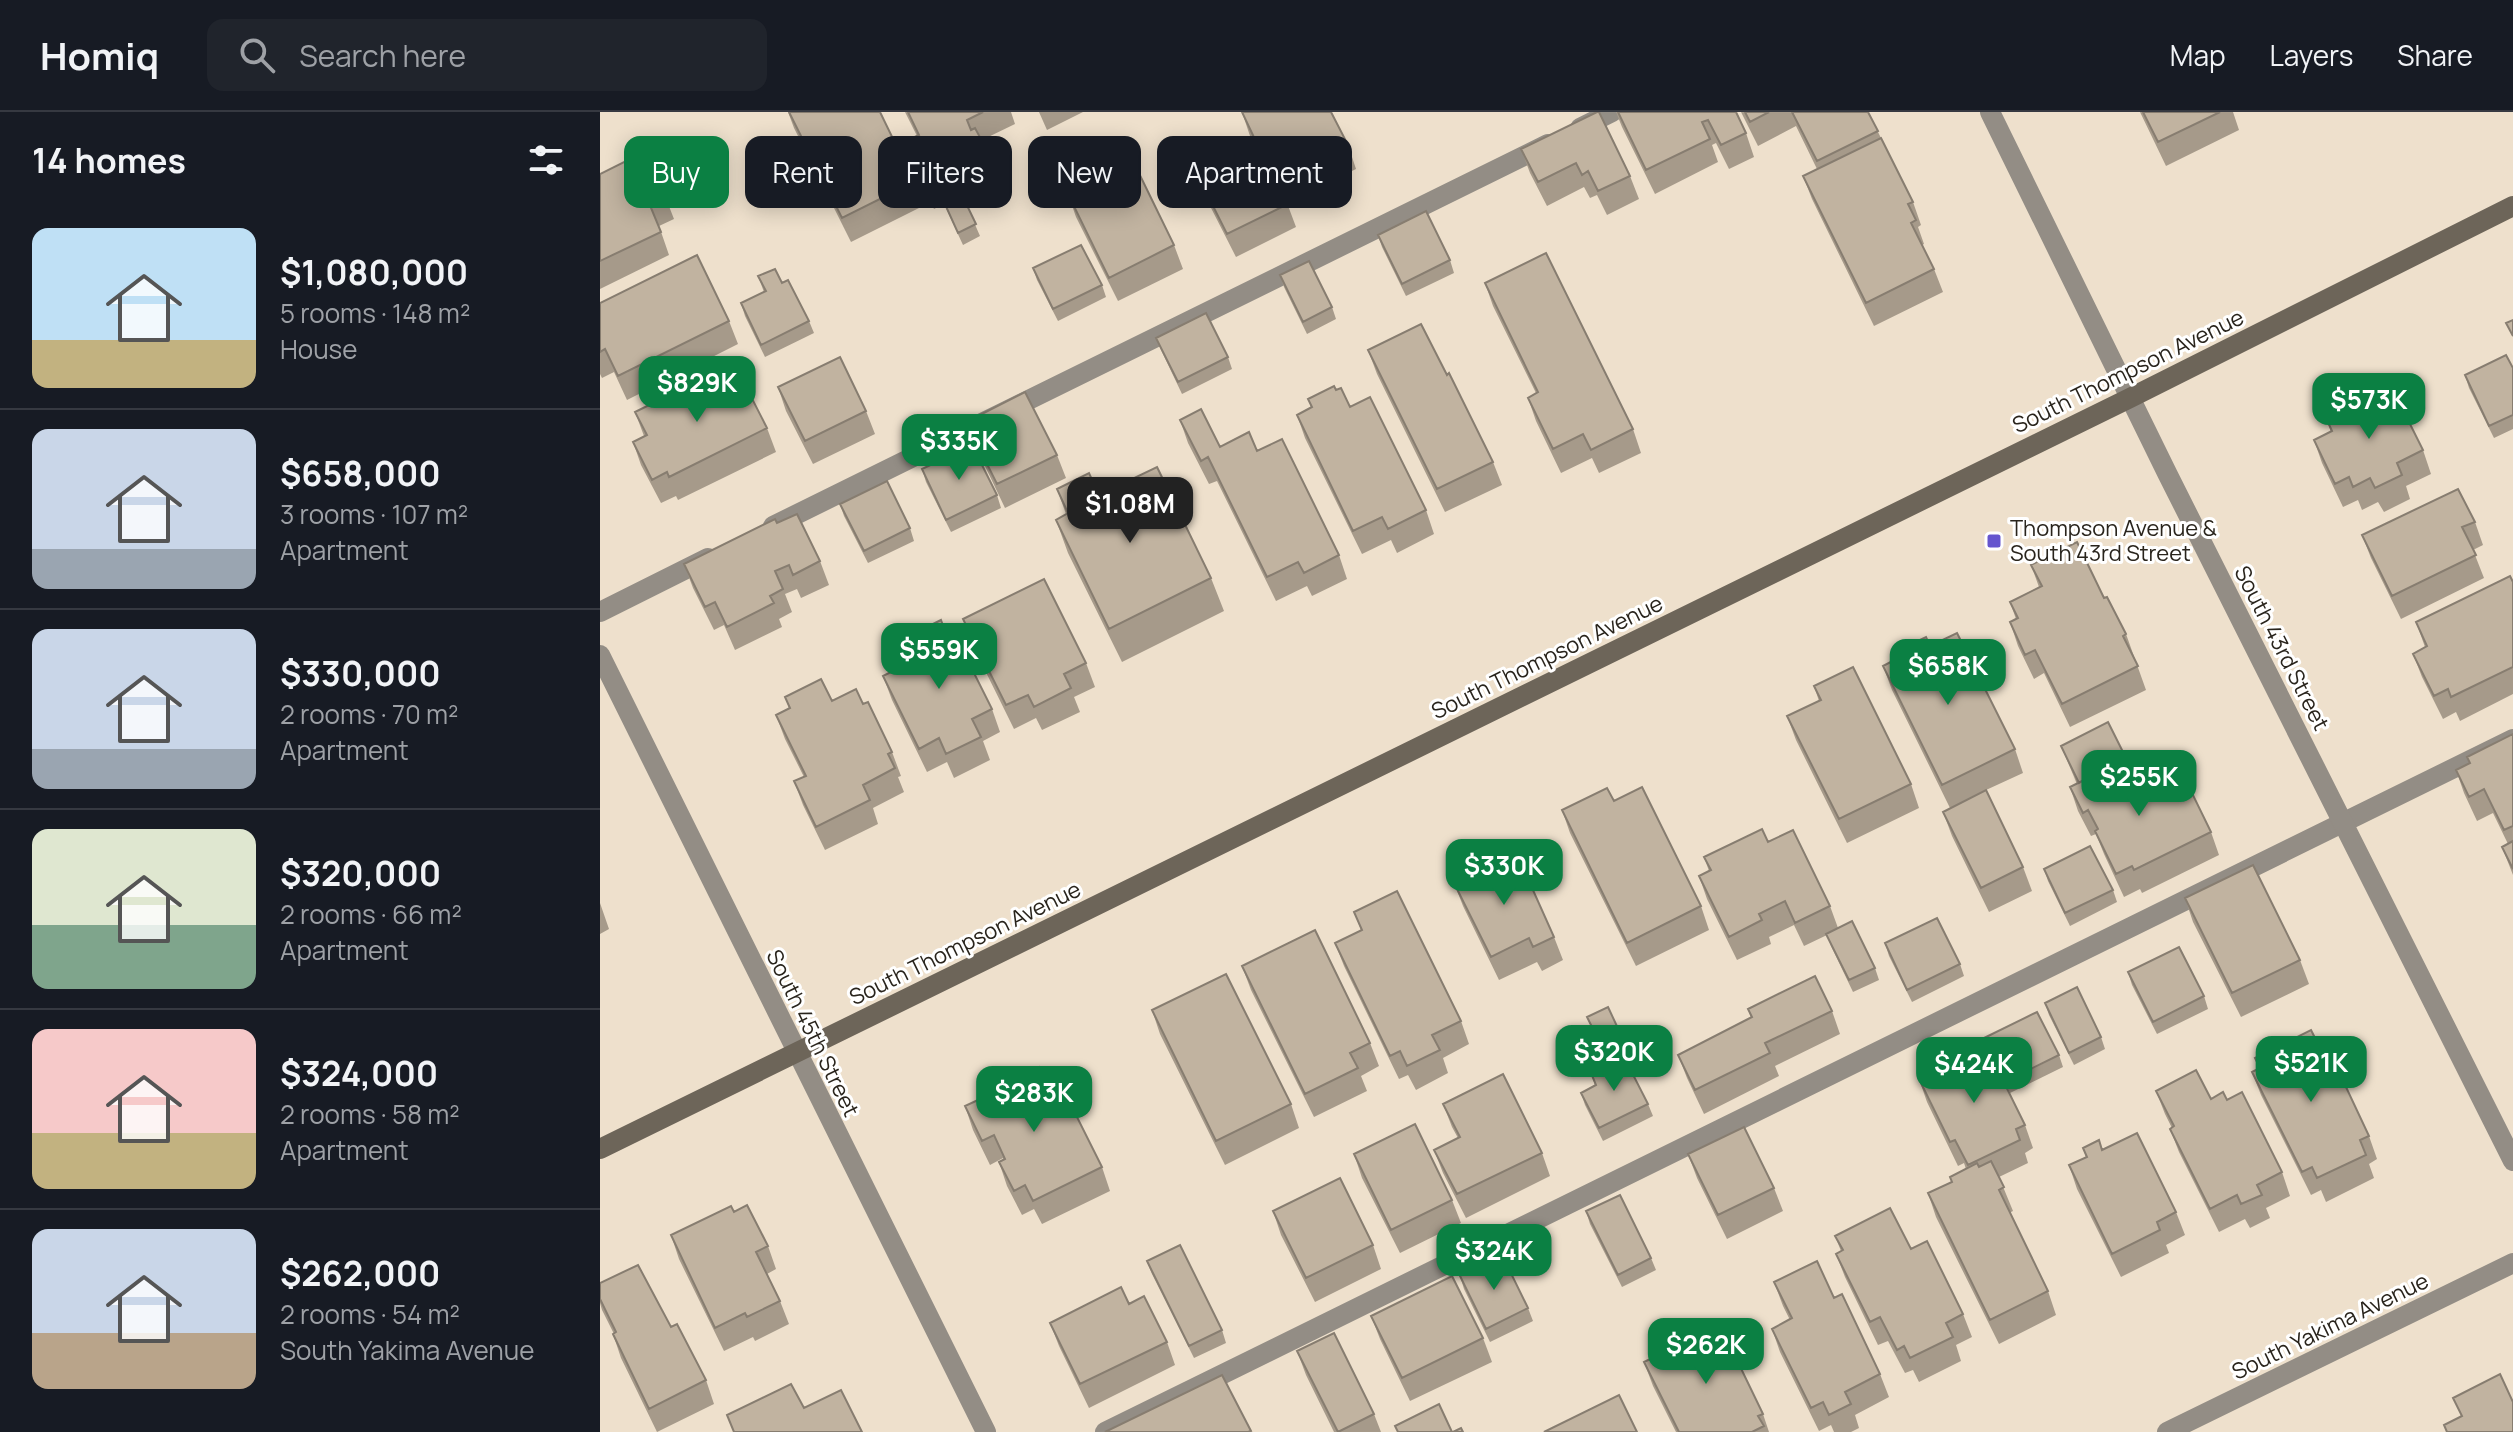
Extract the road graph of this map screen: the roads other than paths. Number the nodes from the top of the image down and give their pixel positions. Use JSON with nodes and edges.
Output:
{"nodes":[{"id":1,"x":1612,"y":112,"type":"edge"},
{"id":2,"x":1990,"y":112,"type":"edge"},
{"id":3,"x":2513,"y":206,"type":"edge"},
{"id":4,"x":2130,"y":398,"type":"junction"},
{"id":5,"x":760,"y":533,"type":"edge"},
{"id":6,"x":732,"y":547,"type":"edge"},
{"id":7,"x":600,"y":612,"type":"edge"},
{"id":8,"x":600,"y":655,"type":"edge"},
{"id":9,"x":2513,"y":739,"type":"edge"},
{"id":10,"x":2343,"y":822,"type":"junction"},
{"id":11,"x":796,"y":1053,"type":"junction"},
{"id":12,"x":600,"y":1149,"type":"edge"},
{"id":13,"x":2513,"y":1161,"type":"edge"},
{"id":14,"x":2513,"y":1263,"type":"edge"},
{"id":15,"x":986,"y":1432,"type":"edge"},
{"id":16,"x":1105,"y":1432,"type":"edge"},
{"id":17,"x":2167,"y":1432,"type":"edge"}],
"edges":[{"from":1,"to":5,"type":"street"},
{"from":2,"to":4,"type":"street","name":"South 43rd Street"},
{"from":3,"to":4,"type":"main road","name":"South Thompson Avenue"},
{"from":4,"to":10,"type":"street","name":"South 43rd Street"},
{"from":4,"to":11,"type":"main road","name":"South Thompson Avenue"},
{"from":6,"to":7,"type":"street"},
{"from":8,"to":11,"type":"street","name":"South 45th Street"},
{"from":9,"to":10,"type":"street"},
{"from":10,"to":13,"type":"street","name":"South 43rd Street"},
{"from":10,"to":16,"type":"street"},
{"from":11,"to":12,"type":"main road","name":"South Thompson Avenue"},
{"from":11,"to":15,"type":"street","name":"South 45th Street"},
{"from":14,"to":17,"type":"street","name":"South Yakima Avenue"}]}
